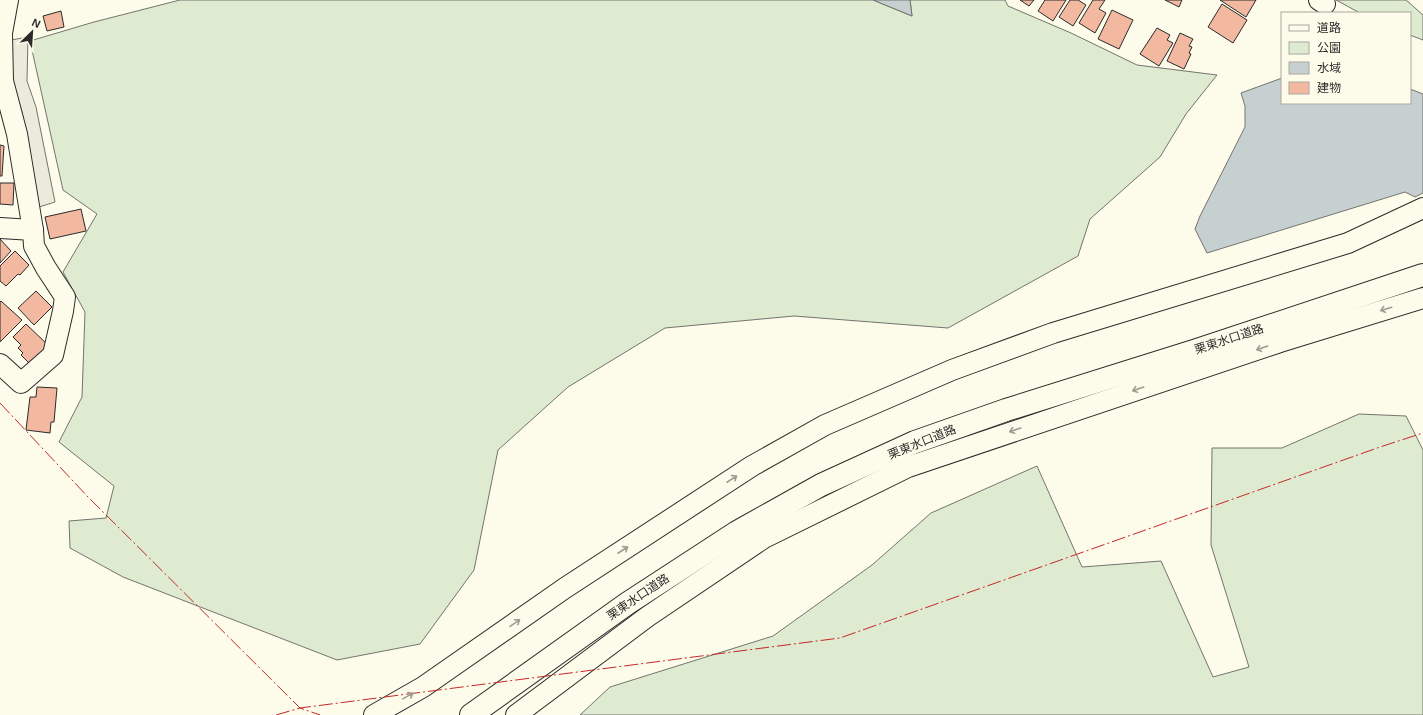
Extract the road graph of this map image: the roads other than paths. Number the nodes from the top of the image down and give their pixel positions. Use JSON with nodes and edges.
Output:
{"nodes":[{"id":1,"x":8,"y":0,"type":"edge"},
{"id":2,"x":1,"y":33,"type":"edge"},
{"id":3,"x":8,"y":133,"type":"edge"},
{"id":4,"x":1423,"y":208,"type":"edge"},
{"id":5,"x":0,"y":228,"type":"edge"},
{"id":6,"x":33,"y":230,"type":"junction"},
{"id":7,"x":1423,"y":274,"type":"edge"},
{"id":8,"x":1423,"y":298,"type":"edge"},
{"id":9,"x":0,"y":364,"type":"edge"},
{"id":10,"x":374,"y":715,"type":"edge"},
{"id":11,"x":471,"y":715,"type":"edge"},
{"id":12,"x":516,"y":715,"type":"edge"}],
"edges":[{"from":1,"to":2,"type":"street"},
{"from":2,"to":3,"type":"street"},
{"from":3,"to":6,"type":"street"},
{"from":10,"to":4,"type":"street","one_way":true},
{"from":5,"to":6,"type":"street"},
{"from":6,"to":9,"type":"street"},
{"from":7,"to":11,"type":"highway","name":"栗東水口道路"},
{"from":8,"to":12,"type":"street","one_way":true}]}
